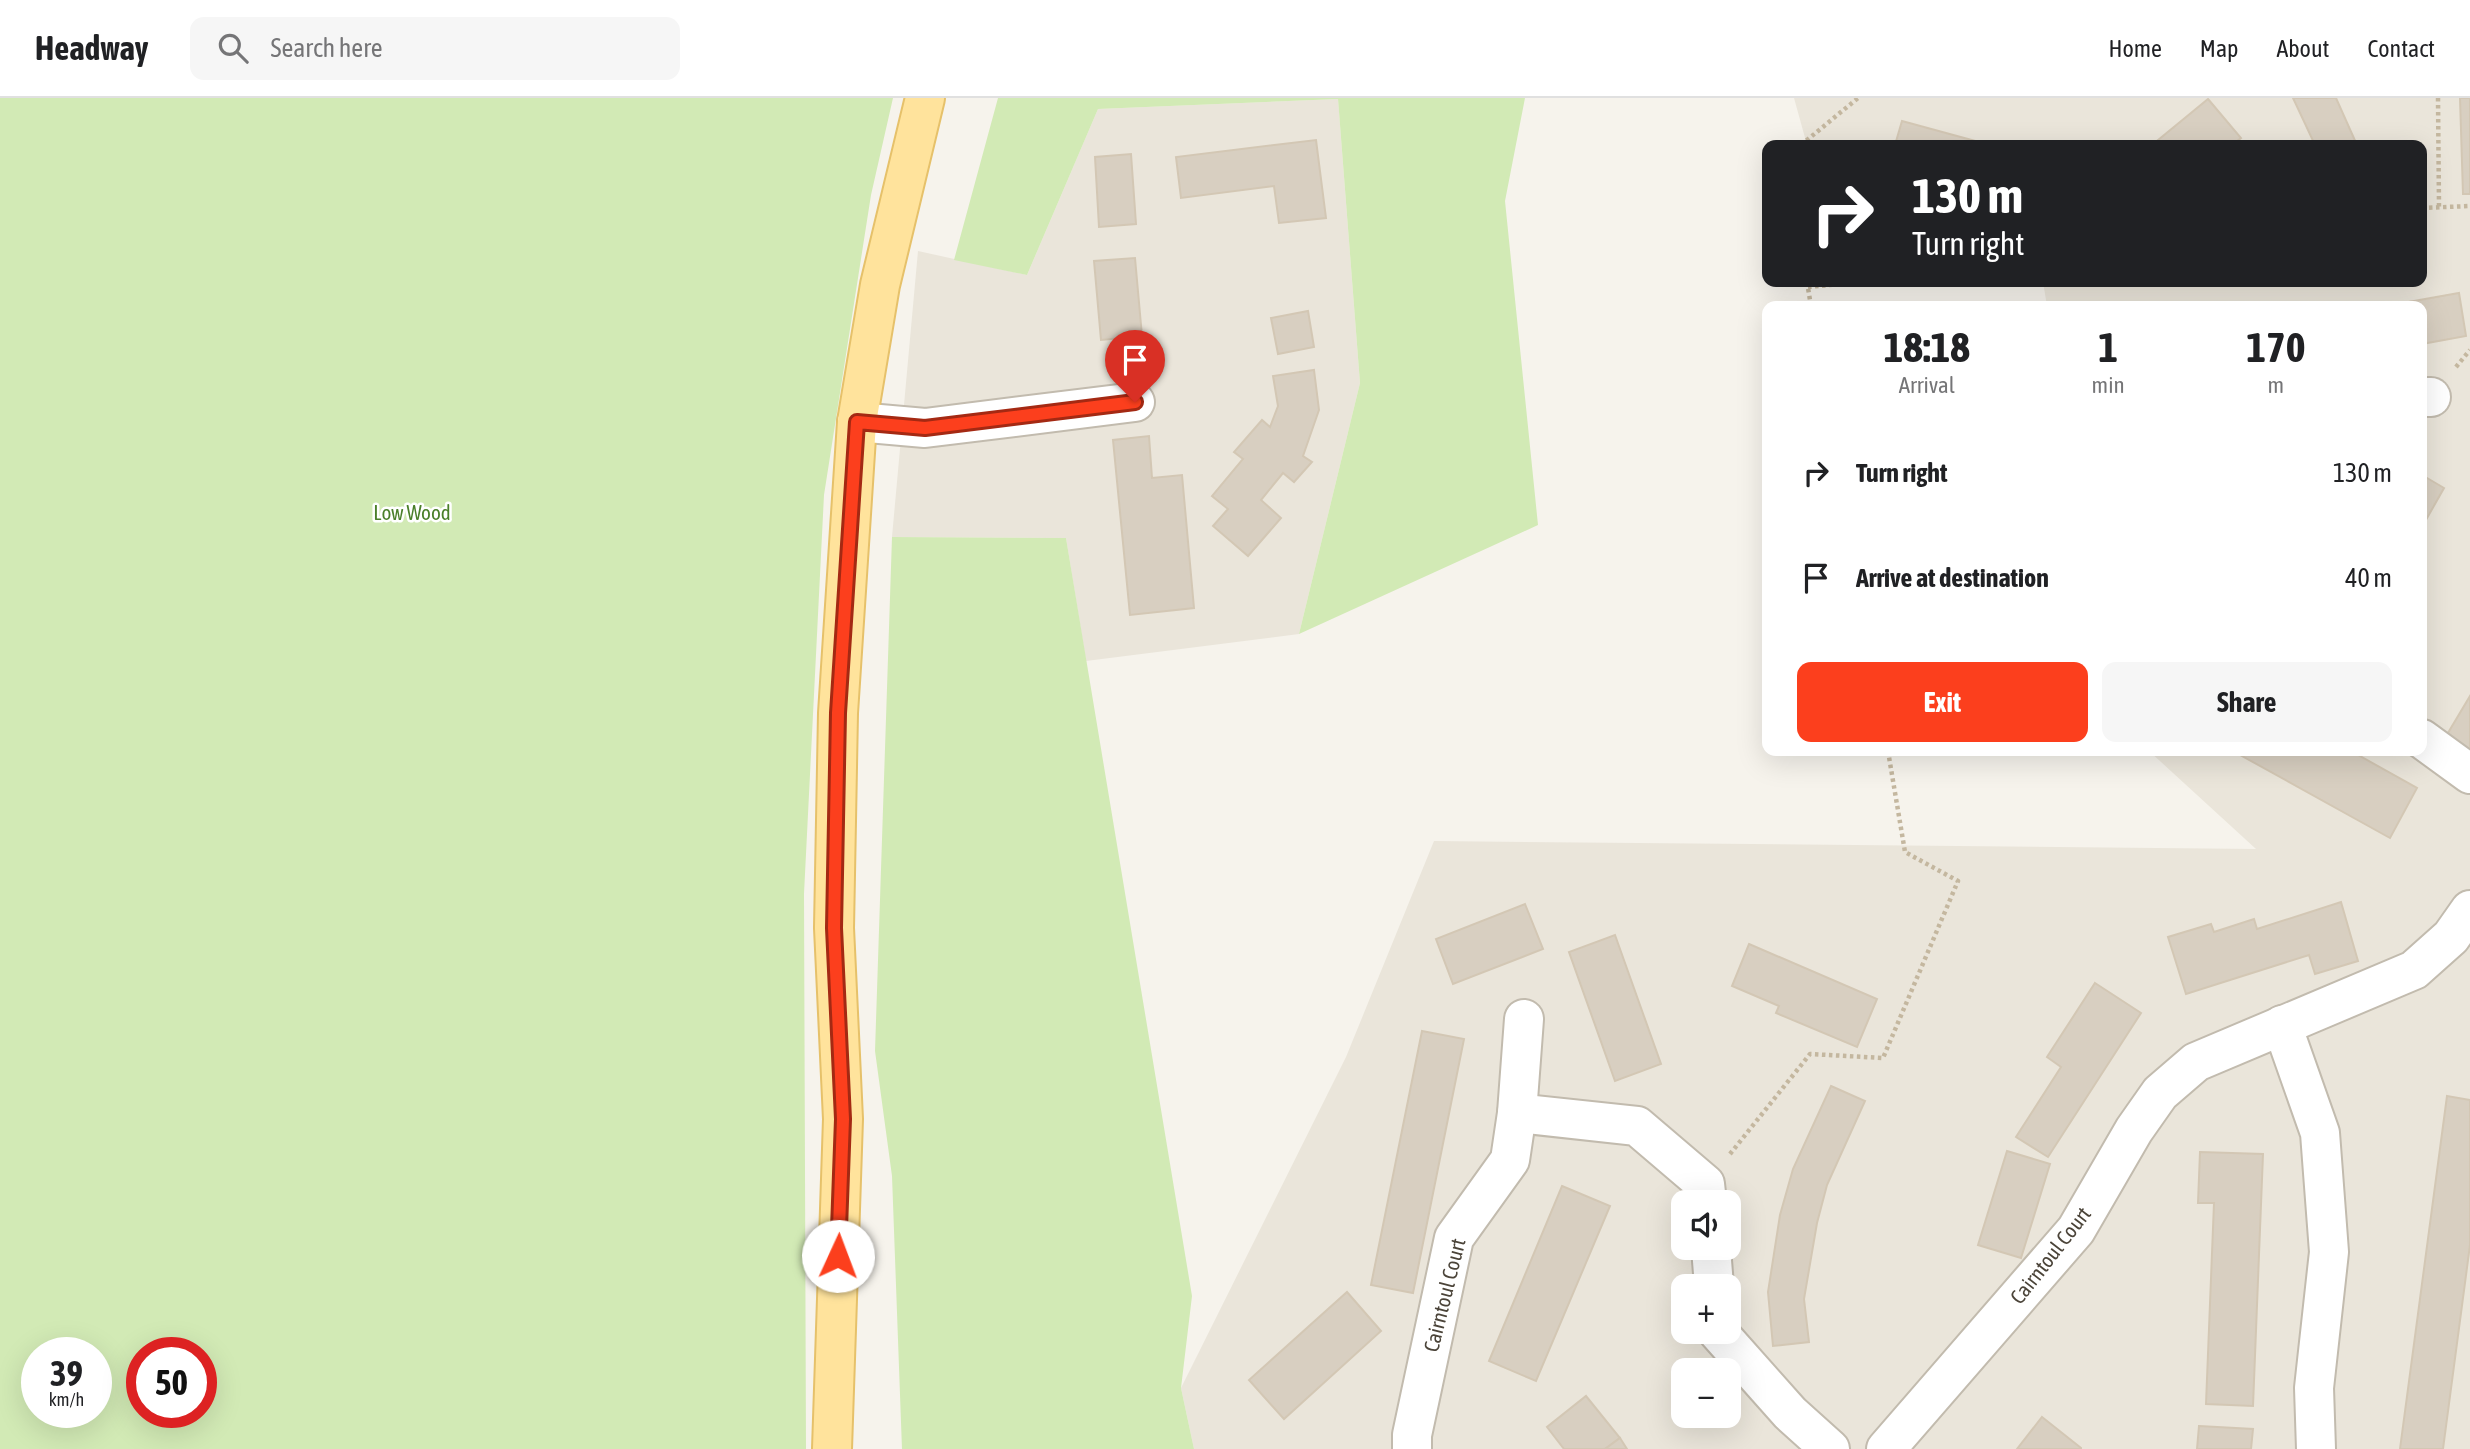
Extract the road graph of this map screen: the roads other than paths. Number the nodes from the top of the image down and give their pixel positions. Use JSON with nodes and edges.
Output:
{"nodes":[{"id":1,"x":925,"y":98,"type":"edge"},
{"id":2,"x":1135,"y":402,"type":"dead end"},
{"id":3,"x":857,"y":422,"type":"junction"},
{"id":4,"x":2427,"y":743,"type":"edge"},
{"id":5,"x":2470,"y":774,"type":"edge"},
{"id":6,"x":2470,"y":910,"type":"edge"},
{"id":7,"x":1524,"y":1019,"type":"dead end"},
{"id":8,"x":2282,"y":1024,"type":"junction"},
{"id":9,"x":1517,"y":1113,"type":"junction"},
{"id":10,"x":1703,"y":1190,"type":"edge"},
{"id":11,"x":1729,"y":1344,"type":"edge"},
{"id":12,"x":832,"y":1449,"type":"edge"},
{"id":13,"x":1412,"y":1449,"type":"edge"},
{"id":14,"x":1830,"y":1449,"type":"edge"},
{"id":15,"x":1886,"y":1449,"type":"edge"},
{"id":16,"x":2316,"y":1449,"type":"edge"}],
"edges":[{"from":1,"to":3,"type":"main road"},
{"from":2,"to":3,"type":"street"},
{"from":3,"to":12,"type":"main road"},
{"from":4,"to":5,"type":"street"},
{"from":6,"to":8,"type":"street","name":"Cairntoul Court"},
{"from":7,"to":9,"type":"street","name":"Cairntoul Court"},
{"from":8,"to":15,"type":"street","name":"Cairntoul Court"},
{"from":8,"to":16,"type":"street"},
{"from":9,"to":10,"type":"street"},
{"from":9,"to":13,"type":"street","name":"Cairntoul Court"},
{"from":11,"to":14,"type":"street"}]}
